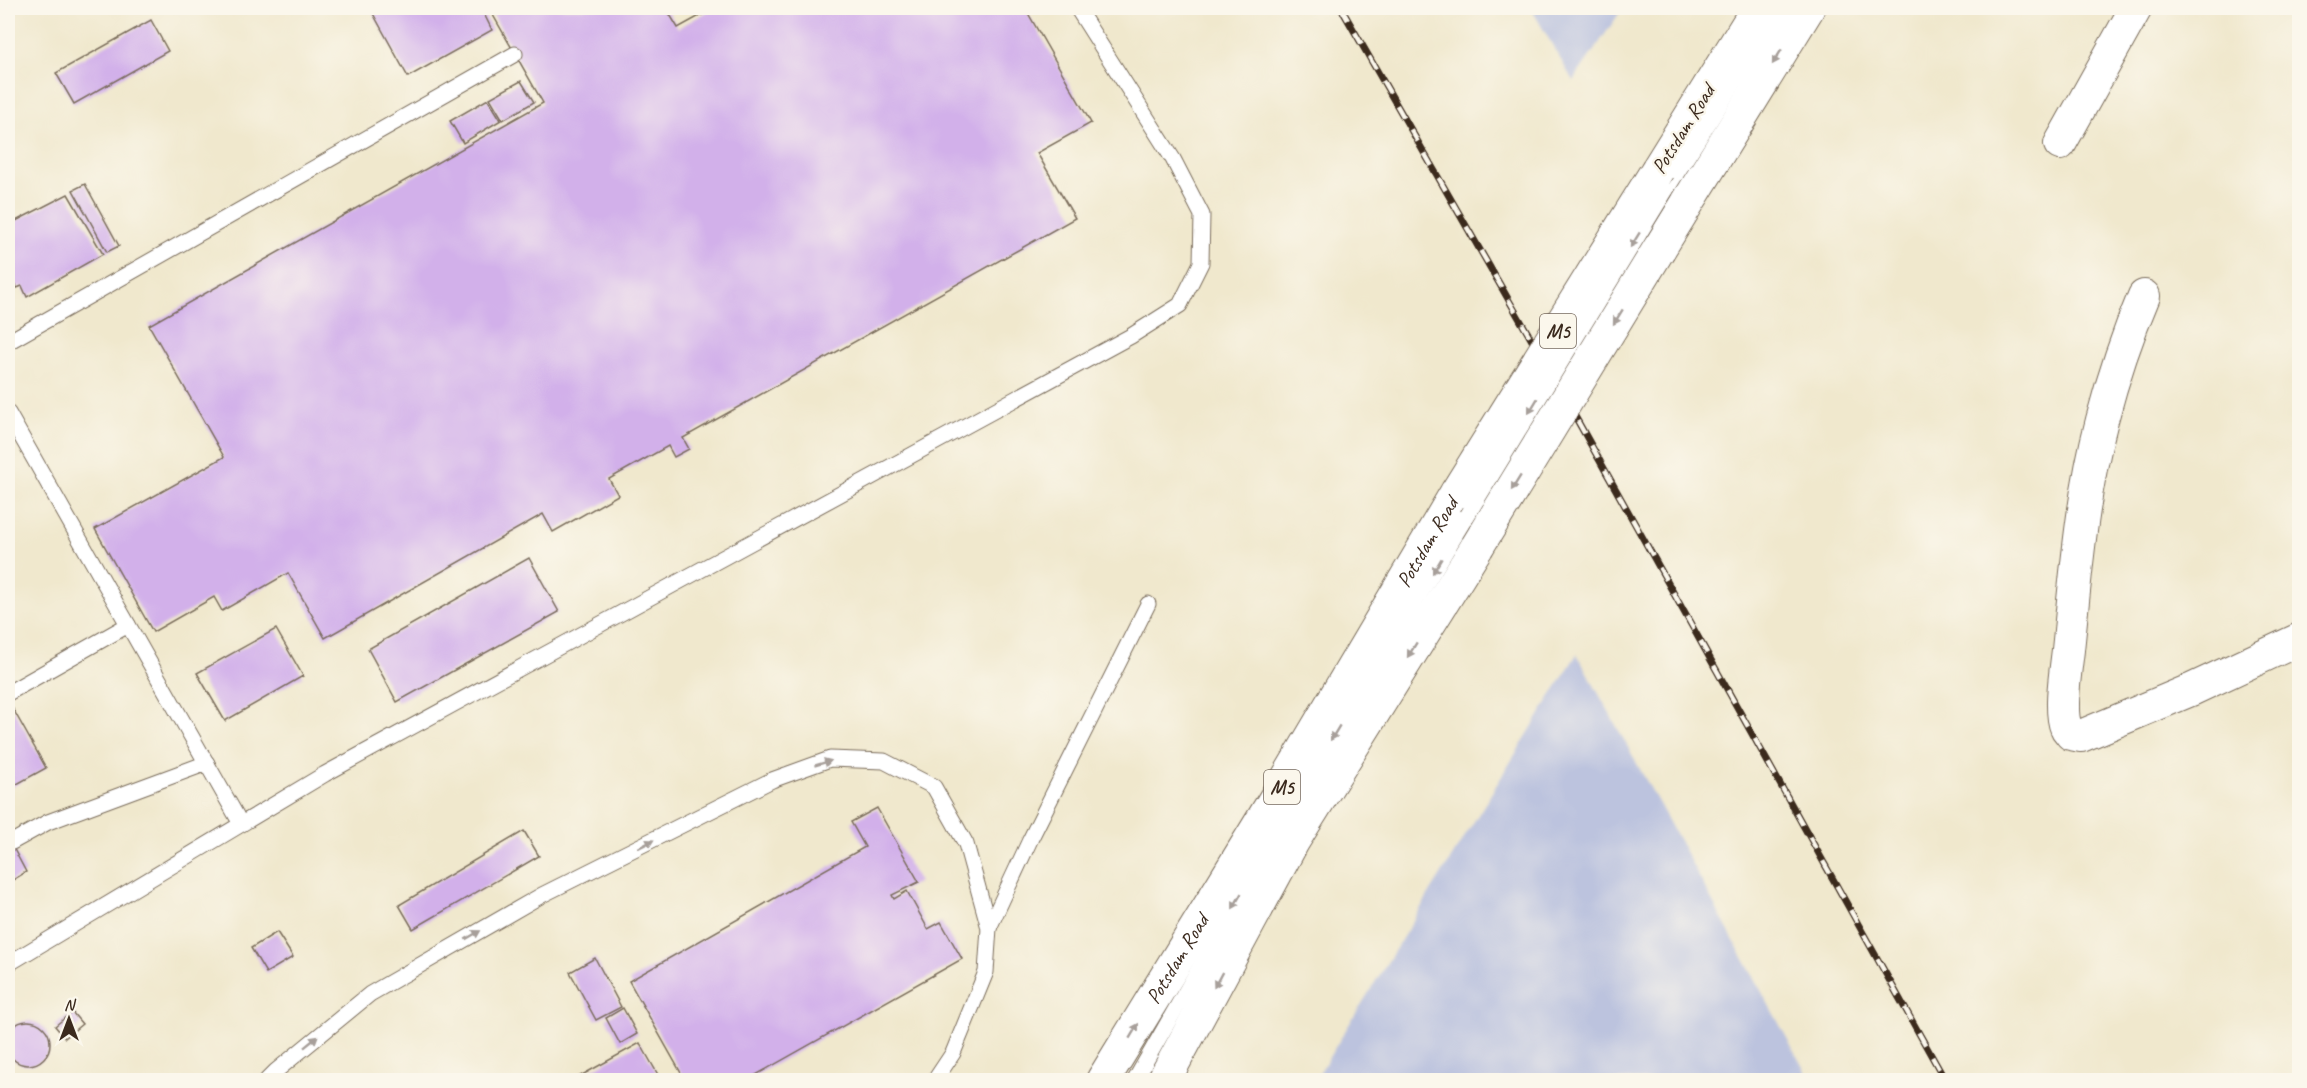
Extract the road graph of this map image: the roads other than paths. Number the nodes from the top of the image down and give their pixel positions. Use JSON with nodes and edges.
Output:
{"nodes":[{"id":1,"x":1077,"y":8,"type":"edge"},
{"id":2,"x":1758,"y":8,"type":"edge"},
{"id":3,"x":1782,"y":8,"type":"edge"},
{"id":4,"x":1808,"y":8,"type":"edge"},
{"id":5,"x":2136,"y":8,"type":"edge"},
{"id":6,"x":515,"y":54,"type":"dead end"},
{"id":7,"x":2060,"y":144,"type":"dead end"},
{"id":8,"x":1662,"y":180,"type":"junction"},
{"id":9,"x":2144,"y":296,"type":"dead end"},
{"id":10,"x":8,"y":342,"type":"edge"},
{"id":11,"x":8,"y":412,"type":"edge"},
{"id":12,"x":1467,"y":518,"type":"junction"},
{"id":13,"x":1148,"y":604,"type":"dead end"},
{"id":14,"x":128,"y":625,"type":"junction"},
{"id":15,"x":2300,"y":639,"type":"edge"},
{"id":16,"x":8,"y":693,"type":"edge"},
{"id":17,"x":207,"y":763,"type":"junction"},
{"id":18,"x":241,"y":824,"type":"junction"},
{"id":19,"x":12,"y":842,"type":"dead end"},
{"id":20,"x":989,"y":928,"type":"junction"},
{"id":21,"x":8,"y":964,"type":"edge"},
{"id":22,"x":267,"y":1080,"type":"edge"},
{"id":23,"x":935,"y":1080,"type":"edge"},
{"id":24,"x":1103,"y":1080,"type":"edge"},
{"id":25,"x":1135,"y":1080,"type":"edge"},
{"id":26,"x":1164,"y":1080,"type":"edge"}],
"edges":[{"from":1,"to":18,"type":"lane"},
{"from":2,"to":8,"type":"main road","name":"Potsdam Road","number":"M5"},
{"from":3,"to":8,"type":"lane"},
{"from":4,"to":12,"type":"main road","name":"Potsdam Road","number":"M5","one_way":true,"bridge":true},
{"from":5,"to":7,"type":"street"},
{"from":6,"to":10,"type":"lane"},
{"from":8,"to":12,"type":"main road","name":"Potsdam Road","number":"M5","bridge":true},
{"from":9,"to":15,"type":"street"},
{"from":11,"to":14,"type":"lane"},
{"from":24,"to":12,"type":"main road","name":"Potsdam Road","number":"M5","one_way":true},
{"from":12,"to":25,"type":"lane","one_way":true},
{"from":12,"to":26,"type":"main road","name":"Potsdam Road","number":"M5","one_way":true},
{"from":13,"to":20,"type":"lane"},
{"from":14,"to":16,"type":"lane"},
{"from":14,"to":17,"type":"lane"},
{"from":17,"to":18,"type":"lane"},
{"from":17,"to":19,"type":"lane"},
{"from":18,"to":21,"type":"lane"},
{"from":22,"to":20,"type":"lane","one_way":true},
{"from":20,"to":23,"type":"lane"}]}
